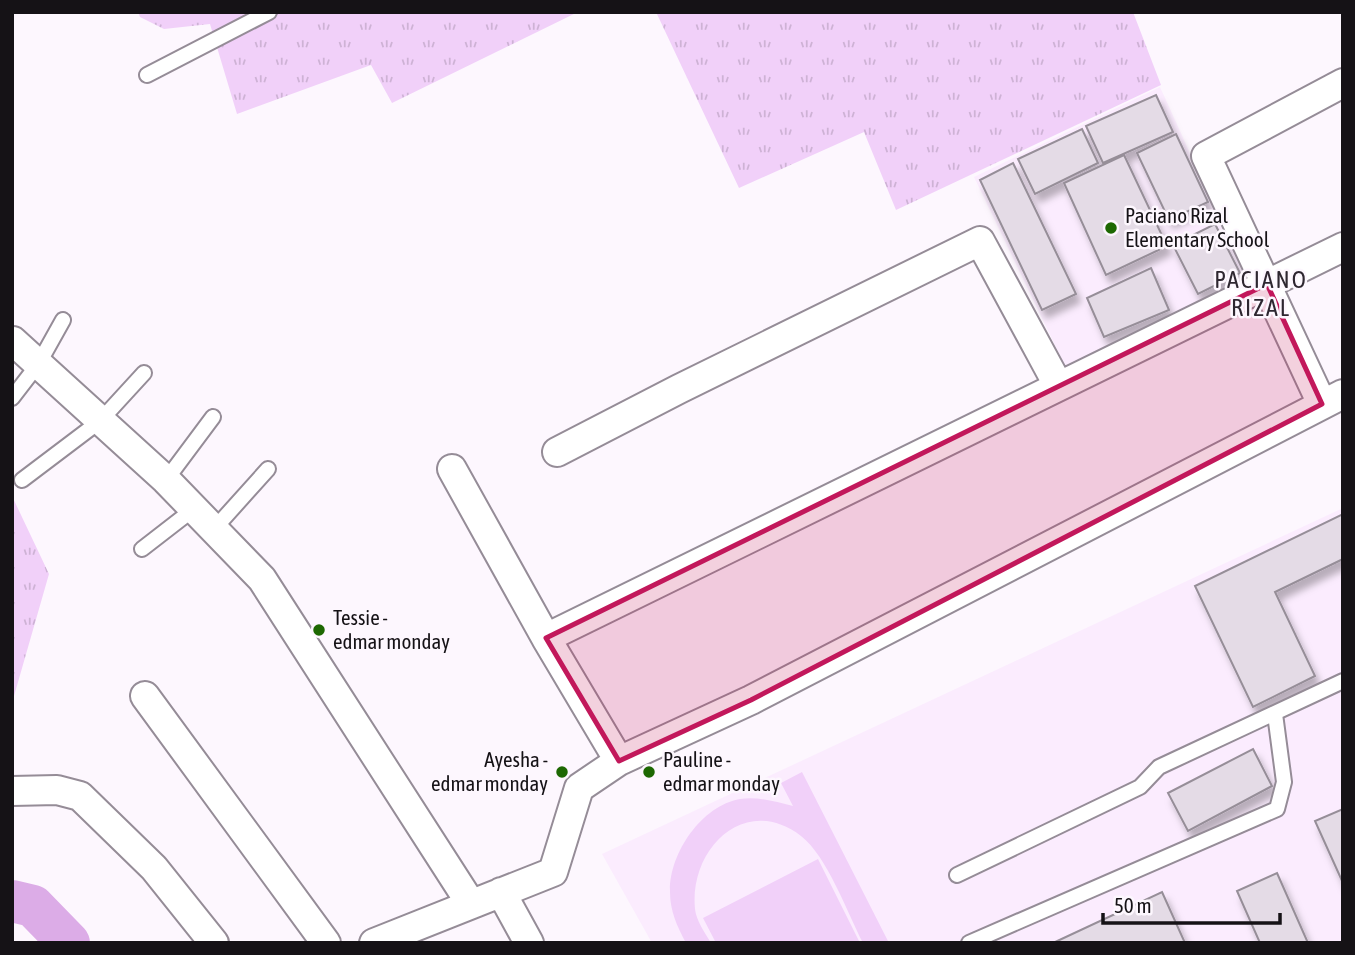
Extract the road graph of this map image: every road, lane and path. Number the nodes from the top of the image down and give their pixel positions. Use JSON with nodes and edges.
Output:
{"nodes":[{"id":1,"x":269,"y":12,"type":"edge"},
{"id":2,"x":147,"y":75,"type":"dead end"},
{"id":3,"x":1343,"y":83,"type":"edge"},
{"id":4,"x":1343,"y":247,"type":"edge"},
{"id":5,"x":1266,"y":284,"type":"junction"},
{"id":6,"x":63,"y":320,"type":"dead end"},
{"id":7,"x":13,"y":341,"type":"edge"},
{"id":8,"x":39,"y":363,"type":"junction"},
{"id":9,"x":144,"y":373,"type":"dead end"},
{"id":10,"x":1058,"y":385,"type":"junction"},
{"id":11,"x":12,"y":398,"type":"edge"},
{"id":12,"x":1332,"y":399,"type":"edge"},
{"id":13,"x":213,"y":417,"type":"dead end"},
{"id":14,"x":100,"y":421,"type":"junction"},
{"id":15,"x":558,"y":452,"type":"dead end"},
{"id":16,"x":268,"y":469,"type":"dead end"},
{"id":17,"x":452,"y":469,"type":"dead end"},
{"id":18,"x":22,"y":480,"type":"dead end"},
{"id":19,"x":166,"y":480,"type":"junction"},
{"id":20,"x":195,"y":508,"type":"junction"},
{"id":21,"x":215,"y":528,"type":"junction"},
{"id":22,"x":142,"y":549,"type":"dead end"},
{"id":23,"x":546,"y":638,"type":"junction"},
{"id":24,"x":1343,"y":681,"type":"edge"},
{"id":25,"x":145,"y":696,"type":"dead end"},
{"id":26,"x":1275,"y":714,"type":"junction"},
{"id":27,"x":619,"y":761,"type":"junction"},
{"id":28,"x":12,"y":791,"type":"edge"},
{"id":29,"x":957,"y":875,"type":"dead end"},
{"id":30,"x":500,"y":892,"type":"junction"},
{"id":31,"x":471,"y":904,"type":"junction"},
{"id":32,"x":426,"y":933,"type":"edge"},
{"id":33,"x":214,"y":943,"type":"edge"},
{"id":34,"x":326,"y":943,"type":"edge"},
{"id":35,"x":374,"y":943,"type":"edge"},
{"id":36,"x":529,"y":943,"type":"edge"},
{"id":37,"x":969,"y":943,"type":"edge"}],
"edges":[{"from":1,"to":2,"type":"lane"},
{"from":3,"to":5,"type":"street"},
{"from":4,"to":5,"type":"street"},
{"from":5,"to":10,"type":"street"},
{"from":5,"to":12,"type":"street"},
{"from":6,"to":8,"type":"lane"},
{"from":7,"to":8,"type":"street"},
{"from":8,"to":11,"type":"lane"},
{"from":8,"to":14,"type":"street"},
{"from":9,"to":14,"type":"lane"},
{"from":10,"to":15,"type":"street"},
{"from":10,"to":23,"type":"street"},
{"from":12,"to":27,"type":"street"},
{"from":13,"to":19,"type":"lane"},
{"from":14,"to":18,"type":"lane"},
{"from":14,"to":19,"type":"street"},
{"from":16,"to":21,"type":"lane"},
{"from":17,"to":23,"type":"street"},
{"from":19,"to":20,"type":"street"},
{"from":20,"to":21,"type":"street"},
{"from":20,"to":22,"type":"lane"},
{"from":21,"to":31,"type":"street"},
{"from":23,"to":27,"type":"street"},
{"from":24,"to":26,"type":"lane"},
{"from":25,"to":34,"type":"street"},
{"from":26,"to":29,"type":"lane"},
{"from":26,"to":37,"type":"lane"},
{"from":27,"to":30,"type":"street"},
{"from":28,"to":33,"type":"street"},
{"from":30,"to":31,"type":"street"},
{"from":30,"to":36,"type":"street"},
{"from":31,"to":32,"type":"street"},
{"from":32,"to":35,"type":"street"}]}
